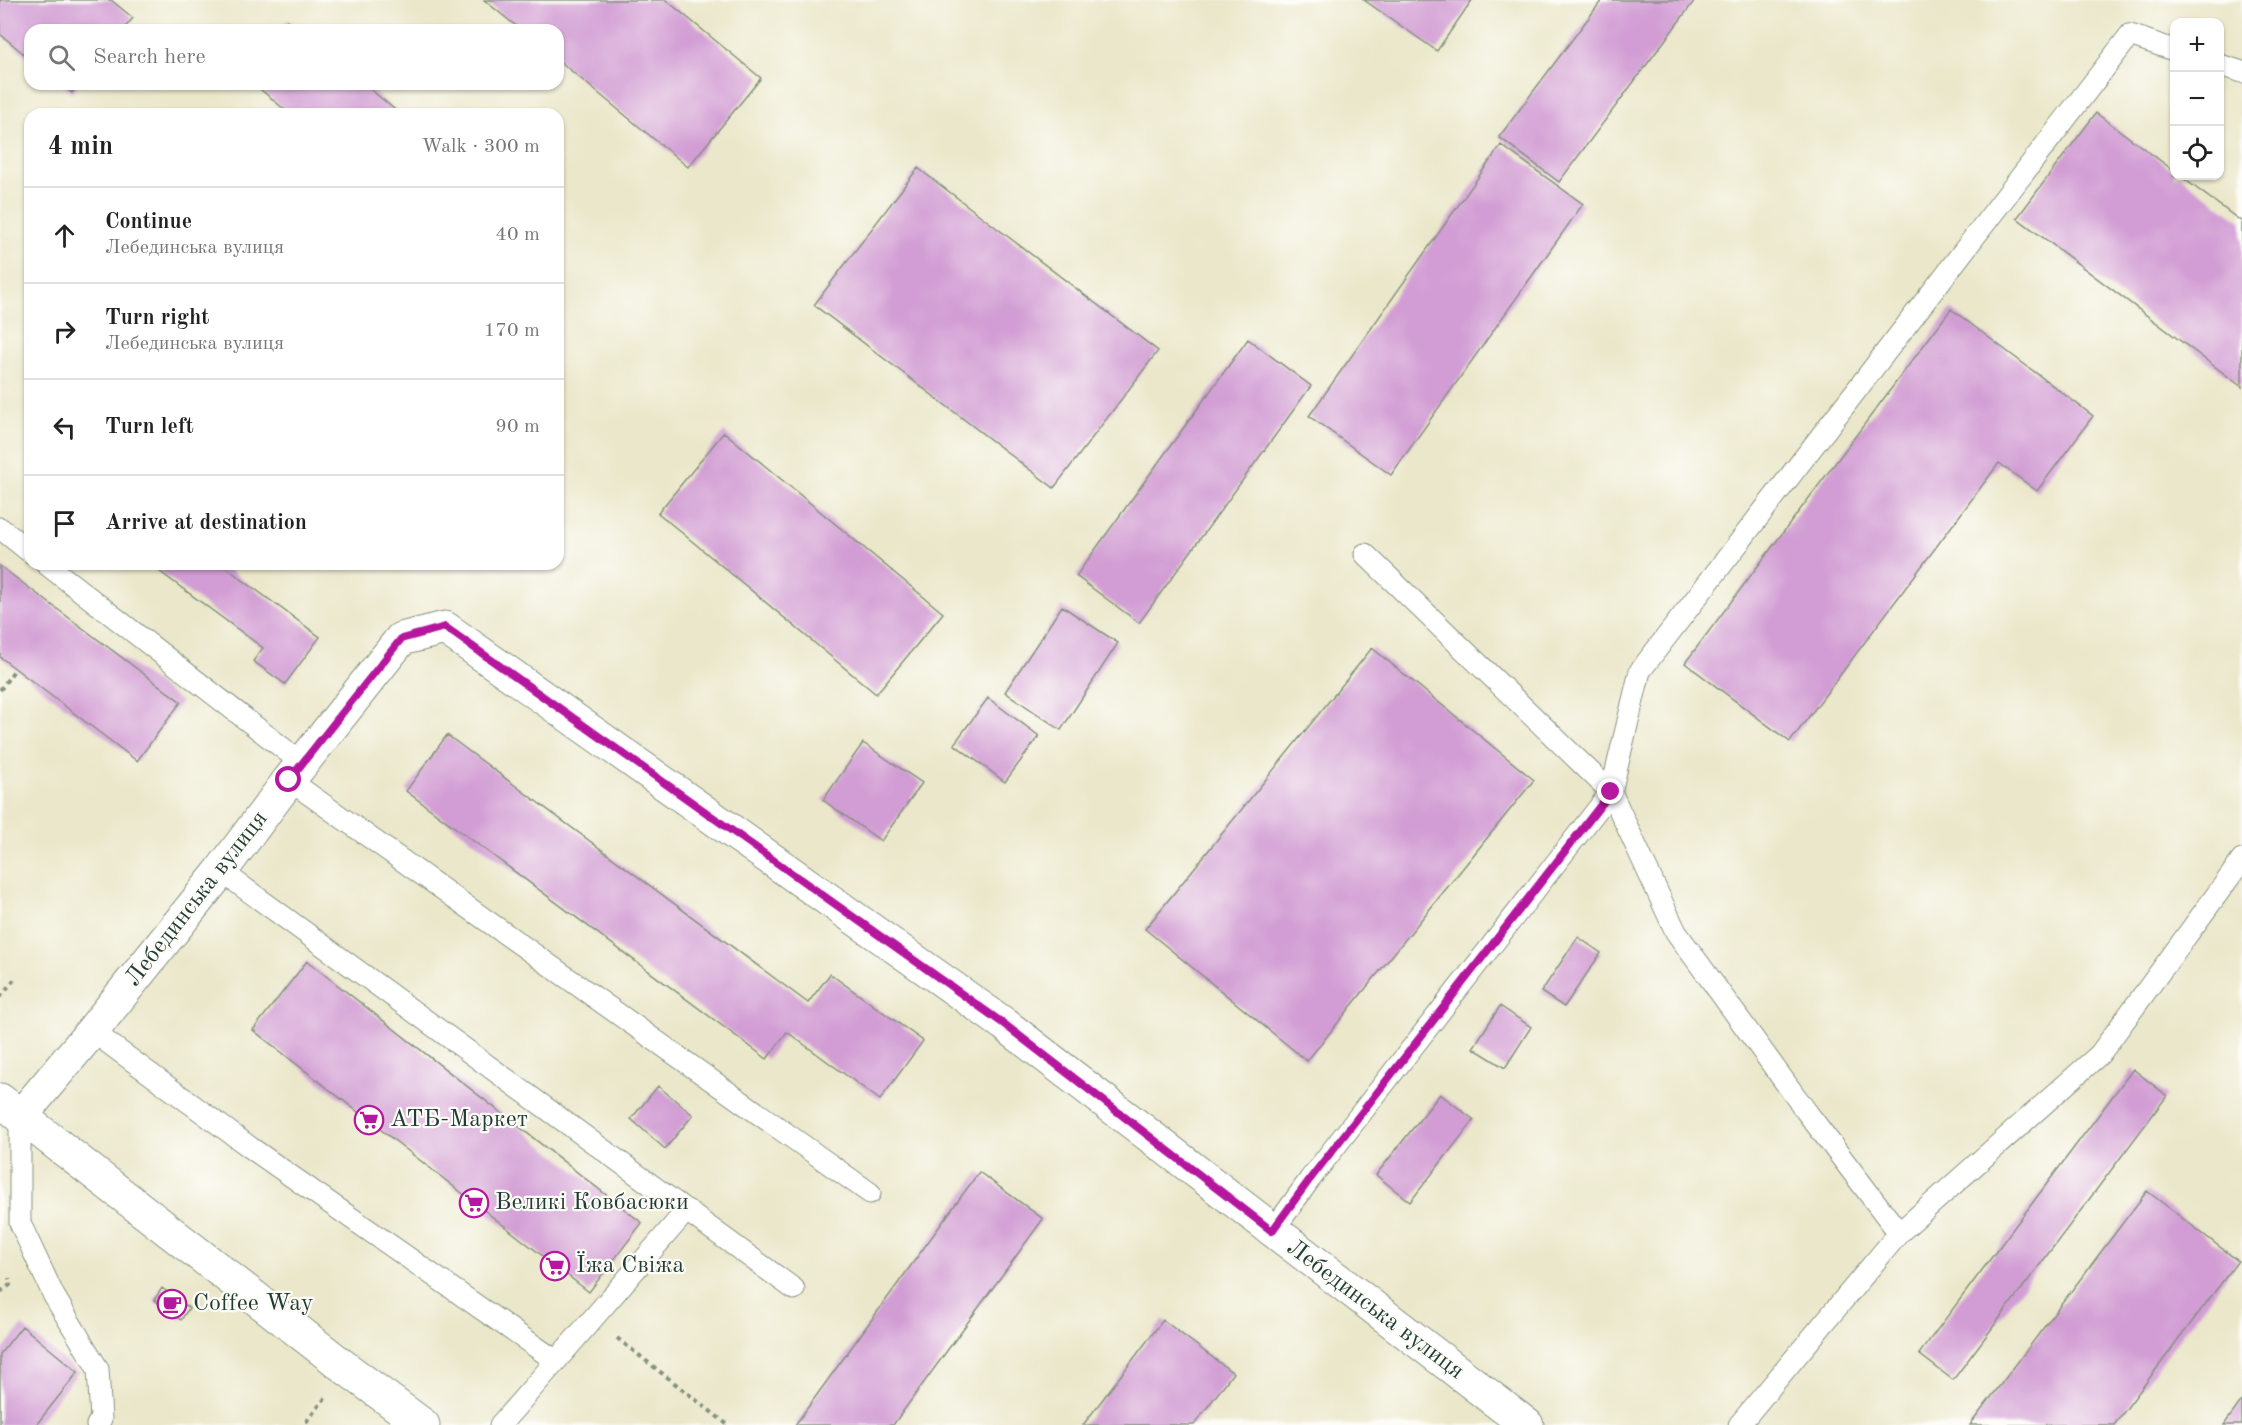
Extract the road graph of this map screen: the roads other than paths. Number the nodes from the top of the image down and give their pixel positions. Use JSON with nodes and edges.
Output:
{"nodes":[{"id":1,"x":2170,"y":48,"type":"edge"},
{"id":2,"x":2224,"y":66,"type":"edge"},
{"id":3,"x":2242,"y":72,"type":"edge"},
{"id":4,"x":0,"y":528,"type":"edge"},
{"id":5,"x":24,"y":547,"type":"edge"},
{"id":6,"x":1365,"y":554,"type":"dead end"},
{"id":7,"x":53,"y":570,"type":"edge"},
{"id":8,"x":296,"y":772,"type":"junction"},
{"id":9,"x":1611,"y":792,"type":"junction"},
{"id":10,"x":2242,"y":860,"type":"edge"},
{"id":11,"x":221,"y":871,"type":"junction"},
{"id":12,"x":92,"y":1031,"type":"junction"},
{"id":13,"x":10,"y":1109,"type":"edge"},
{"id":14,"x":870,"y":1193,"type":"dead end"},
{"id":15,"x":687,"y":1210,"type":"junction"},
{"id":16,"x":1272,"y":1231,"type":"junction"},
{"id":17,"x":1899,"y":1233,"type":"junction"},
{"id":18,"x":794,"y":1289,"type":"dead end"},
{"id":19,"x":556,"y":1361,"type":"junction"},
{"id":20,"x":96,"y":1425,"type":"edge"},
{"id":21,"x":423,"y":1425,"type":"edge"},
{"id":22,"x":500,"y":1425,"type":"edge"},
{"id":23,"x":1527,"y":1425,"type":"edge"},
{"id":24,"x":1739,"y":1425,"type":"edge"}],
"edges":[{"from":1,"to":9,"type":"lane"},
{"from":2,"to":3,"type":"lane"},
{"from":4,"to":5,"type":"lane"},
{"from":6,"to":9,"type":"lane"},
{"from":7,"to":8,"type":"lane"},
{"from":8,"to":11,"type":"street","name":"Лебединська вулиця"},
{"from":8,"to":14,"type":"lane"},
{"from":8,"to":16,"type":"street","name":"Лебединська вулиця"},
{"from":9,"to":16,"type":"lane"},
{"from":9,"to":17,"type":"lane"},
{"from":10,"to":17,"type":"lane"},
{"from":11,"to":12,"type":"street","name":"Лебединська вулиця"},
{"from":11,"to":15,"type":"lane"},
{"from":12,"to":13,"type":"street","name":"Лебединська вулиця"},
{"from":12,"to":19,"type":"lane"},
{"from":13,"to":20,"type":"lane"},
{"from":13,"to":21,"type":"street"},
{"from":15,"to":18,"type":"lane"},
{"from":15,"to":19,"type":"lane"},
{"from":16,"to":23,"type":"street","name":"Лебединська вулиця"},
{"from":17,"to":24,"type":"lane"},
{"from":19,"to":22,"type":"lane"}]}
